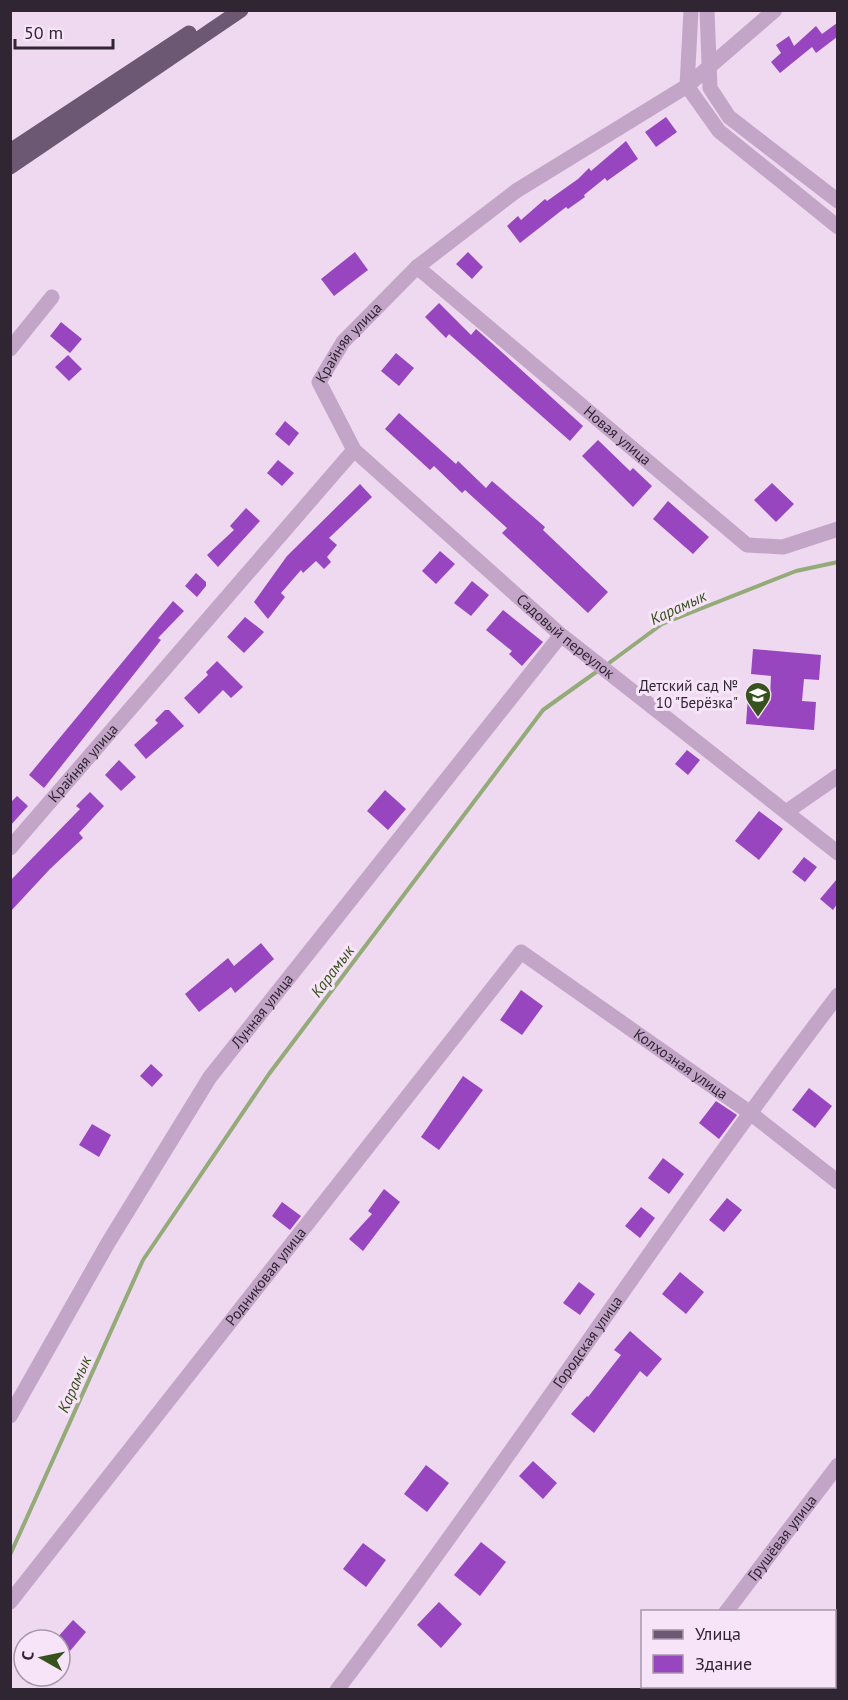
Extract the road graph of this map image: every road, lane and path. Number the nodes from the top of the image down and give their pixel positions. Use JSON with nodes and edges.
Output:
{"nodes":[{"id":1,"x":224,"y":10,"type":"edge"},
{"id":2,"x":241,"y":10,"type":"edge"},
{"id":3,"x":691,"y":10,"type":"edge"},
{"id":4,"x":707,"y":10,"type":"edge"},
{"id":5,"x":775,"y":10,"type":"edge"},
{"id":6,"x":709,"y":67,"type":"junction"},
{"id":7,"x":687,"y":86,"type":"junction"},
{"id":8,"x":10,"y":151,"type":"edge"},
{"id":9,"x":10,"y":167,"type":"edge"},
{"id":10,"x":837,"y":201,"type":"edge"},
{"id":11,"x":837,"y":227,"type":"edge"},
{"id":12,"x":417,"y":267,"type":"junction"},
{"id":13,"x":52,"y":297,"type":"dead end"},
{"id":14,"x":10,"y":349,"type":"edge"},
{"id":15,"x":354,"y":450,"type":"junction"},
{"id":16,"x":837,"y":529,"type":"edge"},
{"id":17,"x":561,"y":635,"type":"junction"},
{"id":18,"x":837,"y":776,"type":"edge"},
{"id":19,"x":786,"y":812,"type":"junction"},
{"id":20,"x":10,"y":848,"type":"edge"},
{"id":21,"x":837,"y":853,"type":"edge"},
{"id":22,"x":520,"y":952,"type":"joint"},
{"id":23,"x":837,"y":995,"type":"edge"},
{"id":24,"x":749,"y":1112,"type":"junction"},
{"id":25,"x":837,"y":1182,"type":"edge"},
{"id":26,"x":10,"y":1416,"type":"edge"},
{"id":27,"x":837,"y":1465,"type":"edge"},
{"id":28,"x":10,"y":1602,"type":"edge"},
{"id":29,"x":727,"y":1610,"type":"edge"},
{"id":30,"x":337,"y":1689,"type":"edge"}],
"edges":[{"from":1,"to":8,"type":"main road"},
{"from":2,"to":9,"type":"main road"},
{"from":3,"to":7,"type":"street"},
{"from":4,"to":6,"type":"street"},
{"from":5,"to":6,"type":"street","name":"Крайняя улица"},
{"from":6,"to":7,"type":"street","name":"Крайняя улица"},
{"from":6,"to":10,"type":"street"},
{"from":7,"to":11,"type":"street"},
{"from":7,"to":12,"type":"street","name":"Крайняя улица"},
{"from":12,"to":15,"type":"street","name":"Крайняя улица"},
{"from":12,"to":16,"type":"street","name":"Новая улица"},
{"from":13,"to":14,"type":"street"},
{"from":15,"to":17,"type":"street","name":"Садовый переулок"},
{"from":15,"to":20,"type":"street","name":"Крайняя улица"},
{"from":17,"to":19,"type":"street","name":"Садовый переулок"},
{"from":17,"to":26,"type":"street","name":"Лунная улица"},
{"from":18,"to":19,"type":"street"},
{"from":19,"to":21,"type":"street","name":"Садовый переулок"},
{"from":22,"to":24,"type":"street","name":"Колхозная улица"},
{"from":22,"to":28,"type":"street","name":"Родниковая улица"},
{"from":23,"to":24,"type":"street","name":"Городская улица"},
{"from":24,"to":25,"type":"street","name":"Колхозная улица"},
{"from":24,"to":30,"type":"street","name":"Городская улица"},
{"from":27,"to":29,"type":"street","name":"Грушёвая улица"}]}
